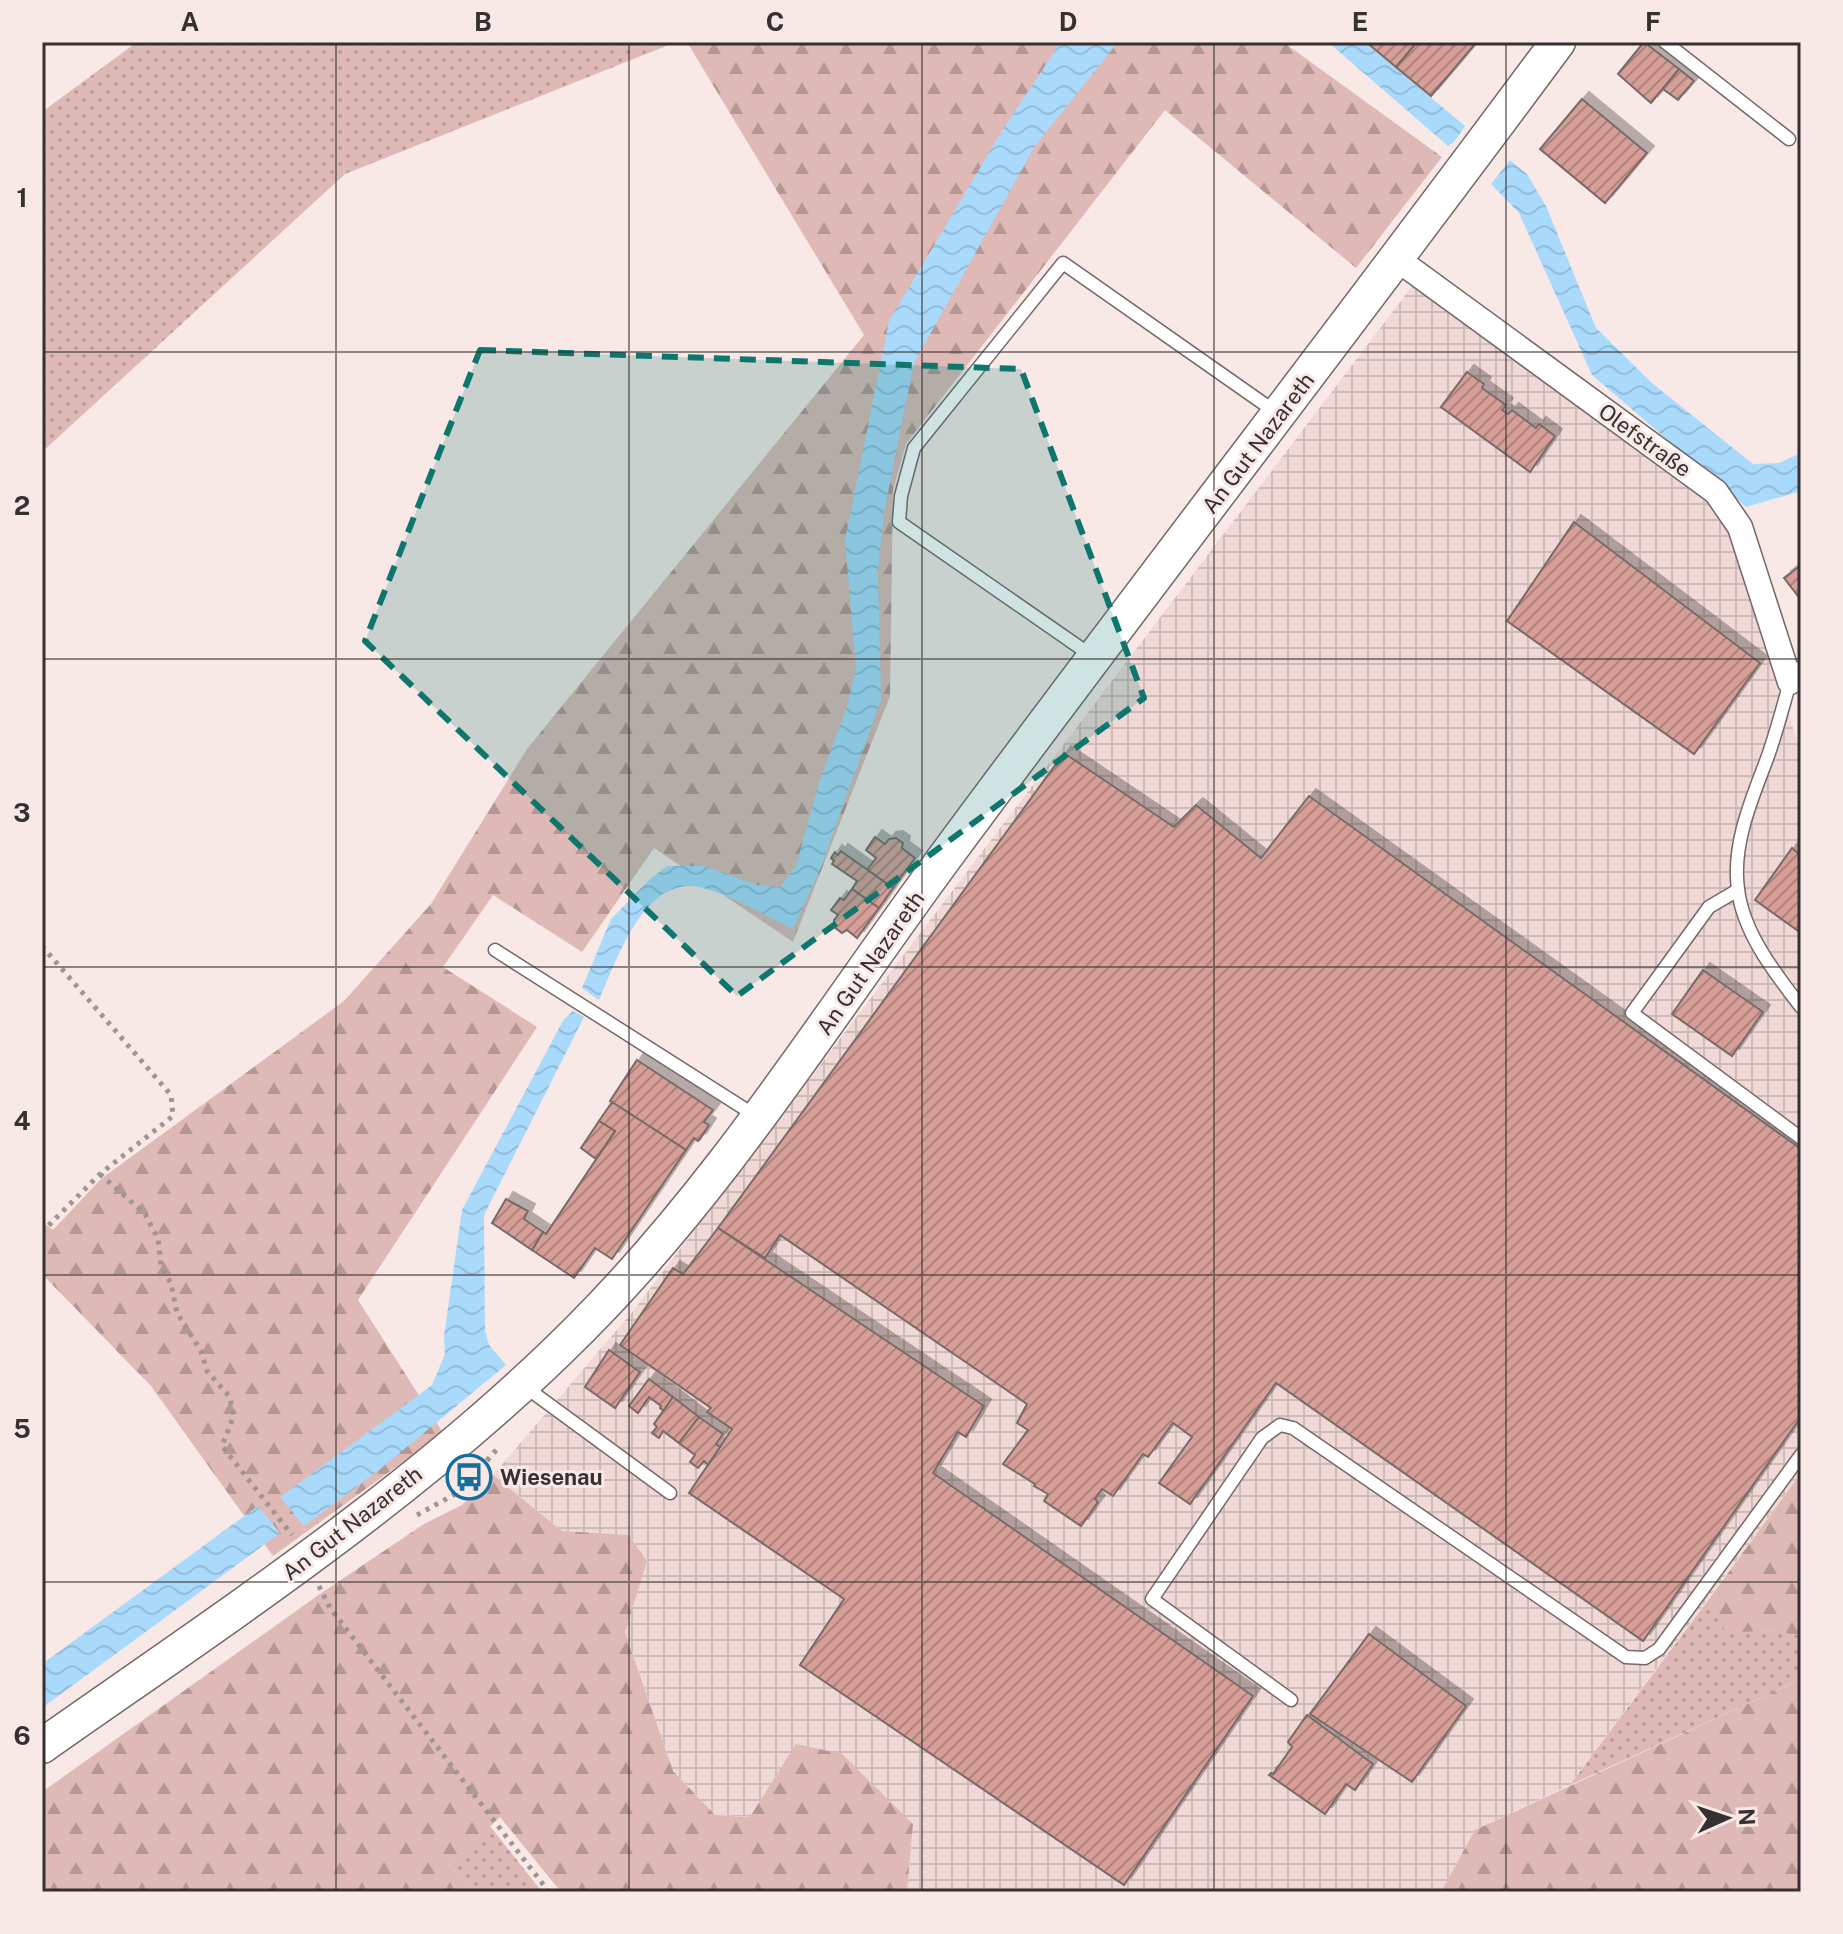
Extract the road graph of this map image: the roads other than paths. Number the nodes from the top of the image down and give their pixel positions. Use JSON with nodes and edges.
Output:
{"nodes":[{"id":1,"x":1558,"y":42,"type":"edge"},
{"id":2,"x":1665,"y":42,"type":"edge"},
{"id":3,"x":1789,"y":139,"type":"dead end"},
{"id":4,"x":1397,"y":259,"type":"junction"},
{"id":5,"x":1279,"y":415,"type":"junction"},
{"id":6,"x":1095,"y":658,"type":"junction"},
{"id":7,"x":1796,"y":678,"type":"edge"},
{"id":8,"x":1738,"y":890,"type":"junction"},
{"id":9,"x":495,"y":950,"type":"dead end"},
{"id":10,"x":1801,"y":1007,"type":"edge"},
{"id":11,"x":759,"y":1118,"type":"junction"},
{"id":12,"x":1801,"y":1138,"type":"edge"},
{"id":13,"x":521,"y":1384,"type":"junction"},
{"id":14,"x":1801,"y":1455,"type":"edge"},
{"id":15,"x":670,"y":1493,"type":"dead end"},
{"id":16,"x":1291,"y":1700,"type":"dead end"},
{"id":17,"x":42,"y":1746,"type":"edge"}],
"edges":[{"from":1,"to":4,"type":"main road","name":"An Gut Nazareth"},
{"from":2,"to":3,"type":"lane"},
{"from":4,"to":5,"type":"main road","name":"An Gut Nazareth"},
{"from":4,"to":7,"type":"street","name":"Olefstraße"},
{"from":5,"to":6,"type":"main road","name":"An Gut Nazareth"},
{"from":5,"to":6,"type":"lane"},
{"from":6,"to":11,"type":"main road","name":"An Gut Nazareth"},
{"from":7,"to":8,"type":"lane"},
{"from":8,"to":10,"type":"lane"},
{"from":8,"to":12,"type":"lane"},
{"from":9,"to":11,"type":"lane"},
{"from":11,"to":13,"type":"main road","name":"An Gut Nazareth"},
{"from":13,"to":15,"type":"lane"},
{"from":13,"to":17,"type":"main road","name":"An Gut Nazareth"},
{"from":14,"to":16,"type":"lane"}]}
